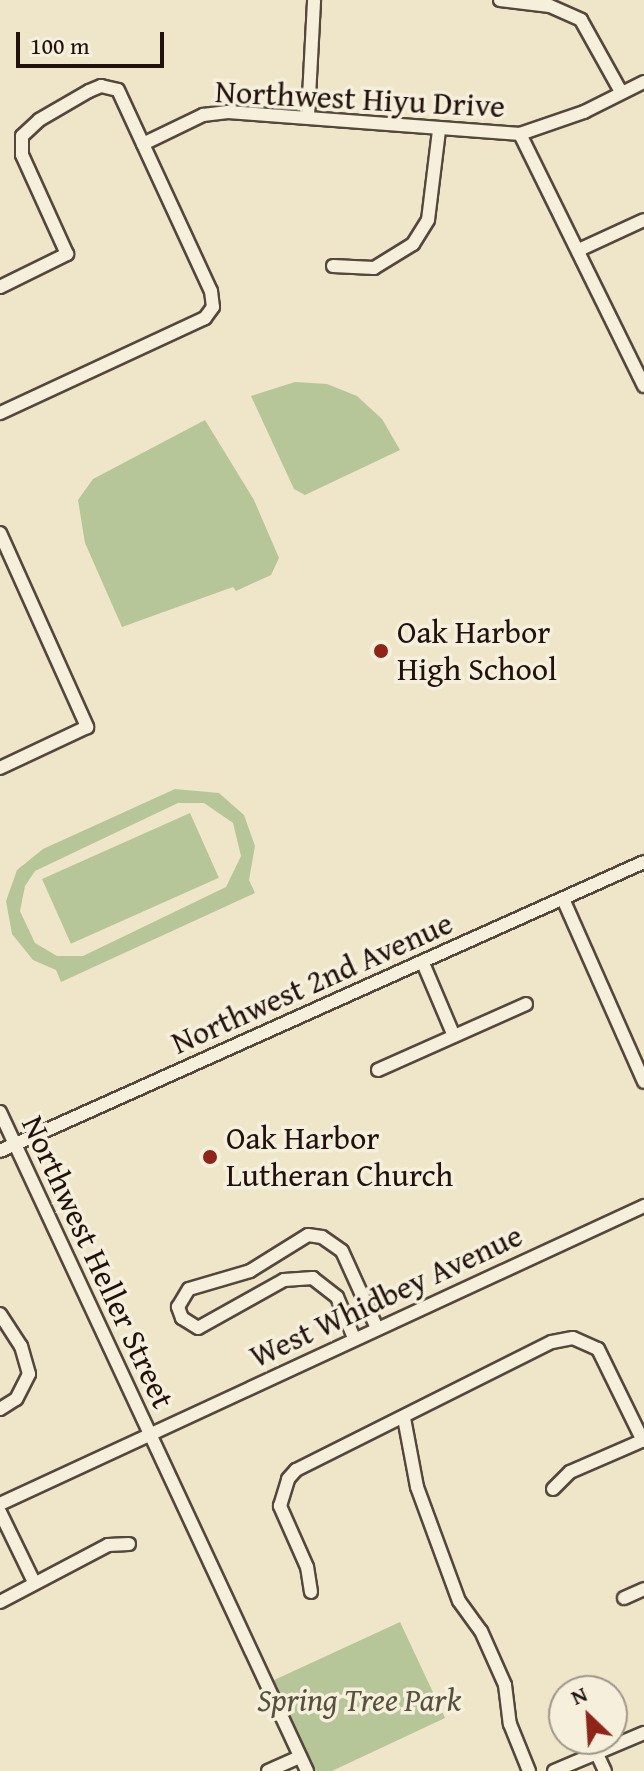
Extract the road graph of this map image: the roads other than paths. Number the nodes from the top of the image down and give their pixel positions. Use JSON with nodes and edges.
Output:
{"nodes":[{"id":1,"x":314,"y":0,"type":"edge"},
{"id":2,"x":500,"y":0,"type":"edge"},
{"id":3,"x":644,"y":82,"type":"edge"},
{"id":4,"x":621,"y":92,"type":"junction"},
{"id":5,"x":308,"y":116,"type":"junction"},
{"id":6,"x":439,"y":130,"type":"junction"},
{"id":7,"x":520,"y":134,"type":"junction"},
{"id":8,"x":143,"y":144,"type":"junction"},
{"id":9,"x":644,"y":220,"type":"edge"},
{"id":10,"x":581,"y":249,"type":"junction"},
{"id":11,"x":333,"y":266,"type":"dead end"},
{"id":12,"x":0,"y":287,"type":"edge"},
{"id":13,"x":644,"y":386,"type":"edge"},
{"id":14,"x":0,"y":413,"type":"edge"},
{"id":15,"x":0,"y":533,"type":"edge"},
{"id":16,"x":6,"y":561,"type":"edge"},
{"id":17,"x":0,"y":768,"type":"edge"},
{"id":18,"x":644,"y":862,"type":"edge"},
{"id":19,"x":563,"y":899,"type":"junction"},
{"id":20,"x":423,"y":963,"type":"junction"},
{"id":21,"x":526,"y":1004,"type":"dead end"},
{"id":22,"x":454,"y":1036,"type":"junction"},
{"id":23,"x":378,"y":1070,"type":"dead end"},
{"id":24,"x":644,"y":1082,"type":"edge"},
{"id":25,"x":0,"y":1112,"type":"edge"},
{"id":26,"x":15,"y":1144,"type":"junction"},
{"id":27,"x":0,"y":1151,"type":"edge"},
{"id":28,"x":644,"y":1206,"type":"edge"},
{"id":29,"x":0,"y":1314,"type":"edge"},
{"id":30,"x":377,"y":1328,"type":"junction"},
{"id":31,"x":354,"y":1338,"type":"junction"},
{"id":32,"x":0,"y":1409,"type":"edge"},
{"id":33,"x":404,"y":1418,"type":"junction"},
{"id":34,"x":150,"y":1434,"type":"junction"},
{"id":35,"x":644,"y":1440,"type":"edge"},
{"id":36,"x":553,"y":1489,"type":"dead end"},
{"id":37,"x":0,"y":1504,"type":"edge"},
{"id":38,"x":0,"y":1512,"type":"edge"},
{"id":39,"x":129,"y":1544,"type":"dead end"},
{"id":40,"x":33,"y":1580,"type":"junction"},
{"id":41,"x":644,"y":1589,"type":"edge"},
{"id":42,"x":311,"y":1592,"type":"dead end"},
{"id":43,"x":624,"y":1598,"type":"dead end"},
{"id":44,"x":0,"y":1602,"type":"edge"},
{"id":45,"x":594,"y":1755,"type":"edge"},
{"id":46,"x":300,"y":1757,"type":"junction"},
{"id":47,"x":268,"y":1771,"type":"edge"},
{"id":48,"x":307,"y":1771,"type":"edge"},
{"id":49,"x":529,"y":1771,"type":"edge"},
{"id":50,"x":554,"y":1771,"type":"edge"}],
"edges":[{"from":1,"to":5,"type":"street"},
{"from":2,"to":4,"type":"street"},
{"from":3,"to":4,"type":"street","name":"Northwest Hiyu Drive"},
{"from":4,"to":7,"type":"street","name":"Northwest Hiyu Drive"},
{"from":5,"to":6,"type":"street","name":"Northwest Hiyu Drive"},
{"from":5,"to":8,"type":"street","name":"Northwest Hiyu Drive"},
{"from":6,"to":7,"type":"street","name":"Northwest Hiyu Drive"},
{"from":6,"to":11,"type":"street"},
{"from":7,"to":10,"type":"street"},
{"from":8,"to":12,"type":"street"},
{"from":8,"to":14,"type":"street"},
{"from":9,"to":10,"type":"street"},
{"from":10,"to":13,"type":"street"},
{"from":15,"to":16,"type":"street"},
{"from":16,"to":17,"type":"street"},
{"from":18,"to":19,"type":"street","name":"Northwest 2nd Avenue"},
{"from":19,"to":20,"type":"street","name":"Northwest 2nd Avenue"},
{"from":19,"to":24,"type":"street"},
{"from":20,"to":22,"type":"street"},
{"from":20,"to":26,"type":"street","name":"Northwest 2nd Avenue"},
{"from":21,"to":22,"type":"street"},
{"from":22,"to":23,"type":"street"},
{"from":25,"to":26,"type":"street","name":"Northwest Heller Street"},
{"from":26,"to":27,"type":"street","name":"Northwest 2nd Avenue"},
{"from":26,"to":34,"type":"street","name":"Northwest Heller Street"},
{"from":28,"to":30,"type":"street","name":"West Whidbey Avenue"},
{"from":29,"to":32,"type":"street"},
{"from":30,"to":31,"type":"street","name":"West Whidbey Avenue"},
{"from":30,"to":31,"type":"street"},
{"from":31,"to":34,"type":"street","name":"West Whidbey Avenue"},
{"from":33,"to":35,"type":"street"},
{"from":33,"to":42,"type":"street"},
{"from":33,"to":49,"type":"street"},
{"from":34,"to":37,"type":"street","name":"West Whidbey Avenue"},
{"from":34,"to":46,"type":"street","name":"Northwest Heller Street"},
{"from":35,"to":36,"type":"street"},
{"from":38,"to":40,"type":"street"},
{"from":39,"to":40,"type":"street"},
{"from":40,"to":44,"type":"street"},
{"from":41,"to":43,"type":"street"},
{"from":45,"to":50,"type":"street"},
{"from":46,"to":47,"type":"street"},
{"from":46,"to":48,"type":"street","name":"Northwest Heller Street"}]}
